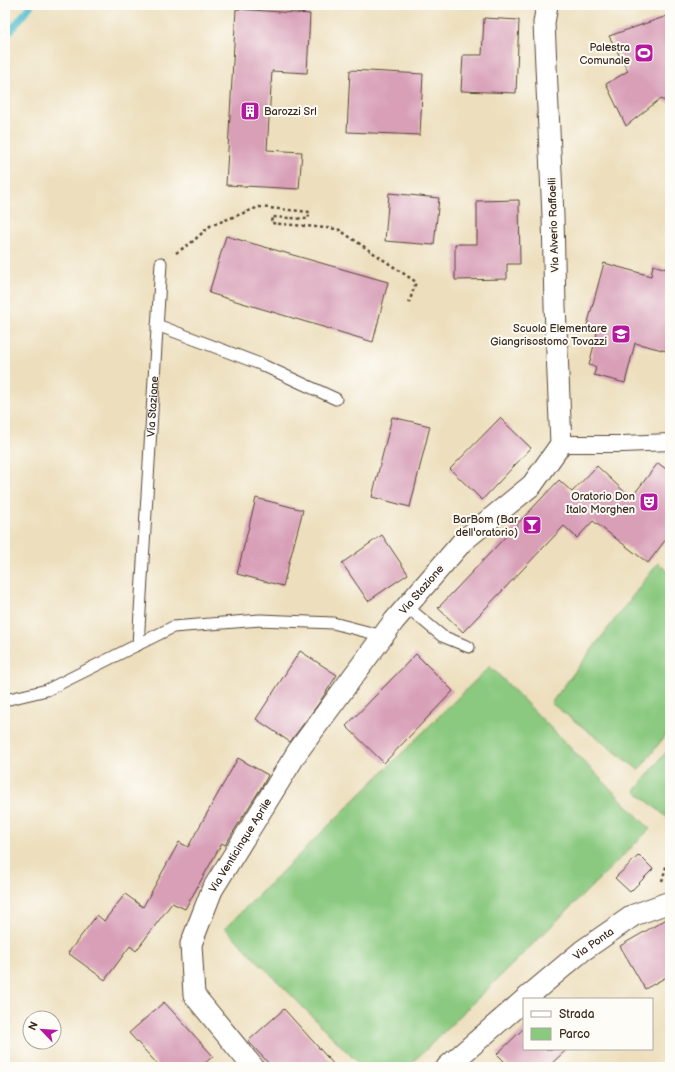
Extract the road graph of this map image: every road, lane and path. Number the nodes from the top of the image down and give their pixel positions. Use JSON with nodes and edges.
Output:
{"nodes":[{"id":1,"x":547,"y":5,"type":"edge"},
{"id":2,"x":161,"y":263,"type":"joint"},
{"id":3,"x":409,"y":303,"type":"dead end"},
{"id":4,"x":157,"y":325,"type":"junction"},
{"id":5,"x":336,"y":399,"type":"dead end"},
{"id":6,"x":670,"y":442,"type":"edge"},
{"id":7,"x":562,"y":444,"type":"junction"},
{"id":8,"x":406,"y":606,"type":"junction"},
{"id":9,"x":383,"y":636,"type":"junction"},
{"id":10,"x":138,"y":645,"type":"junction"},
{"id":11,"x":469,"y":647,"type":"dead end"},
{"id":12,"x":5,"y":700,"type":"edge"},
{"id":13,"x":670,"y":902,"type":"edge"},
{"id":14,"x":525,"y":998,"type":"edge"},
{"id":15,"x":523,"y":1000,"type":"edge"},
{"id":16,"x":253,"y":1067,"type":"edge"},
{"id":17,"x":447,"y":1067,"type":"edge"}],
"edges":[{"from":1,"to":7,"type":"street","name":"Via Alverio Raffaelli"},
{"from":2,"to":3,"type":"path"},
{"from":2,"to":4,"type":"lane","name":"Via Stazione"},
{"from":4,"to":5,"type":"lane"},
{"from":4,"to":10,"type":"lane","name":"Via Stazione"},
{"from":6,"to":7,"type":"street"},
{"from":7,"to":8,"type":"street","name":"Via Stazione"},
{"from":8,"to":9,"type":"street","name":"Via Stazione"},
{"from":8,"to":11,"type":"lane"},
{"from":9,"to":10,"type":"lane"},
{"from":9,"to":16,"type":"street","name":"Via Venticinque Aprile"},
{"from":10,"to":12,"type":"lane"},
{"from":13,"to":14,"type":"street","name":"Via Ponta"},
{"from":15,"to":17,"type":"street","name":"Via Ponta"}]}
